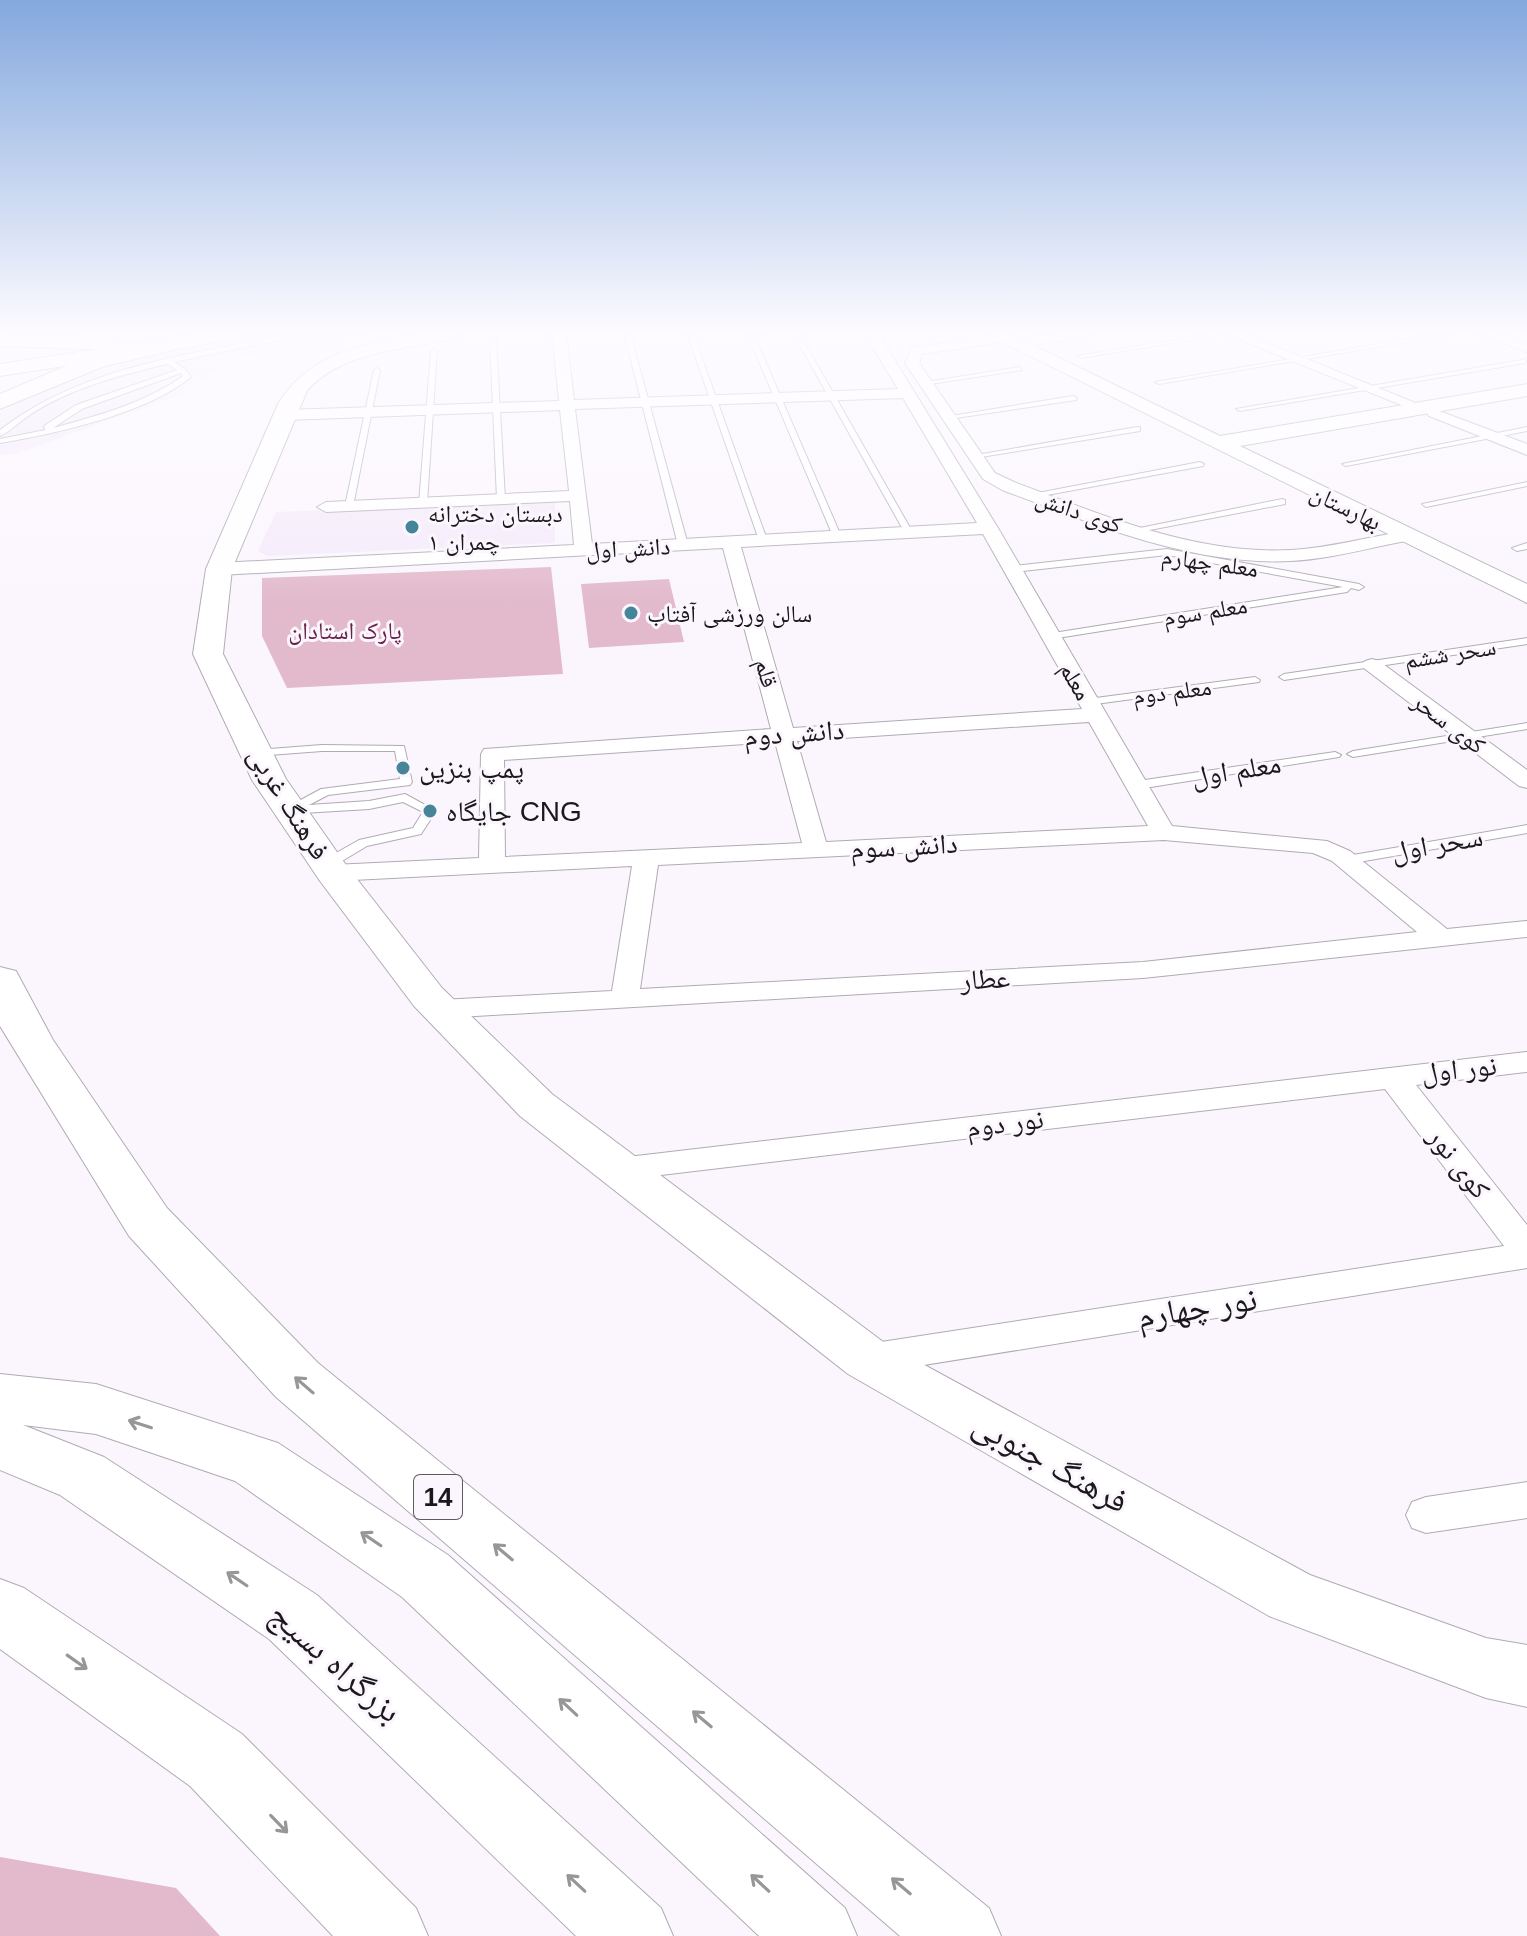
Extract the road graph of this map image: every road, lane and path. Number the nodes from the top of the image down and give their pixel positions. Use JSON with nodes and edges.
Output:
{"nodes":[{"id":1,"x":54,"y":423,"type":"edge"},
{"id":2,"x":69,"y":423,"type":"edge"},
{"id":3,"x":282,"y":423,"type":"edge"},
{"id":4,"x":366,"y":423,"type":"edge"},
{"id":5,"x":430,"y":423,"type":"edge"},
{"id":6,"x":499,"y":423,"type":"edge"},
{"id":7,"x":568,"y":423,"type":"edge"},
{"id":8,"x":651,"y":423,"type":"edge"},
{"id":9,"x":721,"y":423,"type":"edge"},
{"id":10,"x":789,"y":423,"type":"edge"},
{"id":11,"x":847,"y":423,"type":"edge"},
{"id":12,"x":927,"y":423,"type":"edge"},
{"id":13,"x":953,"y":423,"type":"edge"},
{"id":14,"x":1190,"y":423,"type":"edge"},
{"id":15,"x":1358,"y":423,"type":"edge"},
{"id":16,"x":1460,"y":423,"type":"edge"},
{"id":17,"x":1137,"y":429,"type":"dead end"},
{"id":18,"x":1527,"y":429,"type":"edge"},
{"id":19,"x":40,"y":433,"type":"junction"},
{"id":20,"x":1492,"y":436,"type":"junction"},
{"id":21,"x":0,"y":441,"type":"edge"},
{"id":22,"x":1235,"y":445,"type":"junction"},
{"id":23,"x":1527,"y":450,"type":"edge"},
{"id":24,"x":975,"y":456,"type":"junction"},
{"id":25,"x":1200,"y":464,"type":"dead end"},
{"id":26,"x":1346,"y":464,"type":"dead end"},
{"id":27,"x":1527,"y":484,"type":"edge"},
{"id":28,"x":1031,"y":495,"type":"junction"},
{"id":29,"x":577,"y":496,"type":"junction"},
{"id":30,"x":501,"y":499,"type":"junction"},
{"id":31,"x":1282,"y":502,"type":"dead end"},
{"id":32,"x":423,"y":503,"type":"junction"},
{"id":33,"x":1426,"y":504,"type":"dead end"},
{"id":34,"x":349,"y":506,"type":"junction"},
{"id":35,"x":326,"y":507,"type":"dead end"},
{"id":36,"x":989,"y":528,"type":"junction"},
{"id":37,"x":1134,"y":530,"type":"junction"},
{"id":38,"x":909,"y":533,"type":"junction"},
{"id":39,"x":837,"y":536,"type":"junction"},
{"id":40,"x":1406,"y":536,"type":"junction"},
{"id":41,"x":763,"y":540,"type":"junction"},
{"id":42,"x":731,"y":542,"type":"junction"},
{"id":43,"x":683,"y":545,"type":"junction"},
{"id":44,"x":584,"y":550,"type":"junction"},
{"id":45,"x":219,"y":569,"type":"junction"},
{"id":46,"x":1013,"y":569,"type":"junction"},
{"id":47,"x":1527,"y":578,"type":"edge"},
{"id":48,"x":1359,"y":587,"type":"joint"},
{"id":49,"x":1527,"y":595,"type":"edge"},
{"id":50,"x":1051,"y":636,"type":"junction"},
{"id":51,"x":1527,"y":641,"type":"edge"},
{"id":52,"x":1372,"y":665,"type":"junction"},
{"id":53,"x":1284,"y":677,"type":"dead end"},
{"id":54,"x":1255,"y":680,"type":"dead end"},
{"id":55,"x":1092,"y":708,"type":"junction"},
{"id":56,"x":1527,"y":726,"type":"edge"},
{"id":57,"x":784,"y":733,"type":"junction"},
{"id":58,"x":1466,"y":736,"type":"junction"},
{"id":59,"x":256,"y":753,"type":"junction"},
{"id":60,"x":1353,"y":754,"type":"dead end"},
{"id":61,"x":1335,"y":755,"type":"dead end"},
{"id":62,"x":1527,"y":781,"type":"edge"},
{"id":63,"x":1138,"y":785,"type":"junction"},
{"id":64,"x":290,"y":811,"type":"junction"},
{"id":65,"x":1527,"y":829,"type":"edge"},
{"id":66,"x":1164,"y":833,"type":"junction"},
{"id":67,"x":816,"y":850,"type":"junction"},
{"id":68,"x":646,"y":858,"type":"junction"},
{"id":69,"x":1347,"y":860,"type":"junction"},
{"id":70,"x":492,"y":865,"type":"junction"},
{"id":71,"x":330,"y":868,"type":"junction"},
{"id":72,"x":1527,"y":929,"type":"edge"},
{"id":73,"x":1443,"y":940,"type":"junction"},
{"id":74,"x":0,"y":981,"type":"edge"},
{"id":75,"x":625,"y":997,"type":"junction"},
{"id":76,"x":441,"y":1009,"type":"junction"},
{"id":77,"x":1527,"y":1062,"type":"edge"},
{"id":78,"x":1392,"y":1076,"type":"junction"},
{"id":79,"x":619,"y":1169,"type":"junction"},
{"id":80,"x":1527,"y":1253,"type":"edge"},
{"id":81,"x":867,"y":1359,"type":"junction"},
{"id":82,"x":0,"y":1398,"type":"edge"},
{"id":83,"x":0,"y":1443,"type":"edge"},
{"id":84,"x":1527,"y":1500,"type":"edge"},
{"id":85,"x":1426,"y":1515,"type":"dead end"},
{"id":86,"x":4,"y":1613,"type":"edge"},
{"id":87,"x":1527,"y":1676,"type":"edge"},
{"id":88,"x":388,"y":1936,"type":"edge"},
{"id":89,"x":633,"y":1936,"type":"edge"},
{"id":90,"x":817,"y":1936,"type":"edge"},
{"id":91,"x":961,"y":1936,"type":"edge"}],
"edges":[{"from":1,"to":19,"type":"lane"},
{"from":2,"to":19,"type":"lane"},
{"from":3,"to":45,"type":"street","name":"فرهنگ غربی"},
{"from":4,"to":34,"type":"lane"},
{"from":5,"to":32,"type":"lane"},
{"from":6,"to":30,"type":"lane"},
{"from":7,"to":29,"type":"street"},
{"from":8,"to":43,"type":"lane"},
{"from":9,"to":41,"type":"lane"},
{"from":10,"to":39,"type":"lane"},
{"from":11,"to":38,"type":"lane"},
{"from":12,"to":36,"type":"street","name":"معلم"},
{"from":13,"to":24,"type":"street","name":"کوی دانش"},
{"from":14,"to":22,"type":"street","name":"بهارستان"},
{"from":15,"to":22,"type":"street"},
{"from":16,"to":20,"type":"street"},
{"from":17,"to":24,"type":"lane"},
{"from":18,"to":20,"type":"lane"},
{"from":19,"to":21,"type":"lane"},
{"from":20,"to":23,"type":"street"},
{"from":20,"to":26,"type":"lane"},
{"from":22,"to":40,"type":"street","name":"بهارستان"},
{"from":22,"to":47,"type":"street","name":"بهارستان"},
{"from":24,"to":28,"type":"street","name":"کوی دانش"},
{"from":25,"to":28,"type":"lane"},
{"from":27,"to":33,"type":"lane"},
{"from":28,"to":37,"type":"street","name":"کوی دانش"},
{"from":29,"to":30,"type":"street"},
{"from":29,"to":44,"type":"street"},
{"from":30,"to":32,"type":"street"},
{"from":31,"to":37,"type":"lane"},
{"from":32,"to":34,"type":"street"},
{"from":34,"to":35,"type":"street"},
{"from":36,"to":38,"type":"street","name":"دانش اول"},
{"from":36,"to":46,"type":"street","name":"معلم"},
{"from":37,"to":40,"type":"street","name":"کوی دانش"},
{"from":38,"to":39,"type":"street","name":"دانش اول"},
{"from":39,"to":41,"type":"street","name":"دانش اول"},
{"from":40,"to":49,"type":"street","name":"بهارستان"},
{"from":41,"to":42,"type":"street","name":"دانش اول"},
{"from":42,"to":43,"type":"street","name":"دانش اول"},
{"from":42,"to":57,"type":"street","name":"قلم"},
{"from":43,"to":44,"type":"street","name":"دانش اول"},
{"from":44,"to":45,"type":"street","name":"دانش اول"},
{"from":45,"to":59,"type":"street","name":"فرهنگ غربی"},
{"from":46,"to":48,"type":"lane","name":"معلم چهارم"},
{"from":46,"to":50,"type":"street","name":"معلم"},
{"from":48,"to":50,"type":"lane","name":"معلم سوم"},
{"from":50,"to":55,"type":"street","name":"معلم"},
{"from":51,"to":52,"type":"lane","name":"سحر ششم"},
{"from":52,"to":53,"type":"lane","name":"سحر ششم"},
{"from":52,"to":58,"type":"street","name":"کوی سحر"},
{"from":54,"to":55,"type":"lane","name":"معلم دوم"},
{"from":55,"to":57,"type":"street","name":"دانش دوم"},
{"from":55,"to":63,"type":"street","name":"معلم"},
{"from":56,"to":58,"type":"lane"},
{"from":57,"to":67,"type":"street","name":"قلم"},
{"from":57,"to":70,"type":"street","name":"دانش دوم"},
{"from":58,"to":60,"type":"lane"},
{"from":58,"to":62,"type":"street","name":"کوی سحر"},
{"from":59,"to":64,"type":"street","name":"فرهنگ غربی"},
{"from":59,"to":64,"type":"lane"},
{"from":61,"to":63,"type":"lane","name":"معلم اول"},
{"from":63,"to":66,"type":"street","name":"معلم"},
{"from":64,"to":71,"type":"street","name":"فرهنگ غربی"},
{"from":64,"to":71,"type":"lane"},
{"from":65,"to":69,"type":"lane","name":"سحر اول"},
{"from":66,"to":67,"type":"street","name":"دانش سوم"},
{"from":66,"to":69,"type":"street","name":"دانش سوم"},
{"from":67,"to":68,"type":"street","name":"دانش سوم"},
{"from":68,"to":70,"type":"street","name":"دانش سوم"},
{"from":68,"to":75,"type":"street"},
{"from":69,"to":73,"type":"street","name":"دانش سوم"},
{"from":70,"to":71,"type":"street","name":"دانش سوم"},
{"from":71,"to":76,"type":"street","name":"فرهنگ غربی"},
{"from":72,"to":73,"type":"street","name":"عطار"},
{"from":73,"to":75,"type":"street","name":"عطار"},
{"from":91,"to":74,"type":"highway","number":"14","one_way":true},
{"from":75,"to":76,"type":"street","name":"عطار"},
{"from":76,"to":79,"type":"street","name":"فرهنگ غربی"},
{"from":77,"to":78,"type":"street","name":"نور اول"},
{"from":78,"to":79,"type":"street","name":"نور دوم"},
{"from":78,"to":80,"type":"street","name":"کوی نور"},
{"from":79,"to":81,"type":"street","name":"فرهنگ جنوبی"},
{"from":80,"to":81,"type":"street","name":"نور چهارم"},
{"from":81,"to":87,"type":"street","name":"فرهنگ جنوبی"},
{"from":90,"to":82,"type":"highway","one_way":true},
{"from":89,"to":83,"type":"highway","name":"بزرگراه بسیج","one_way":true},
{"from":84,"to":85,"type":"street"},
{"from":86,"to":88,"type":"highway","one_way":true}]}
